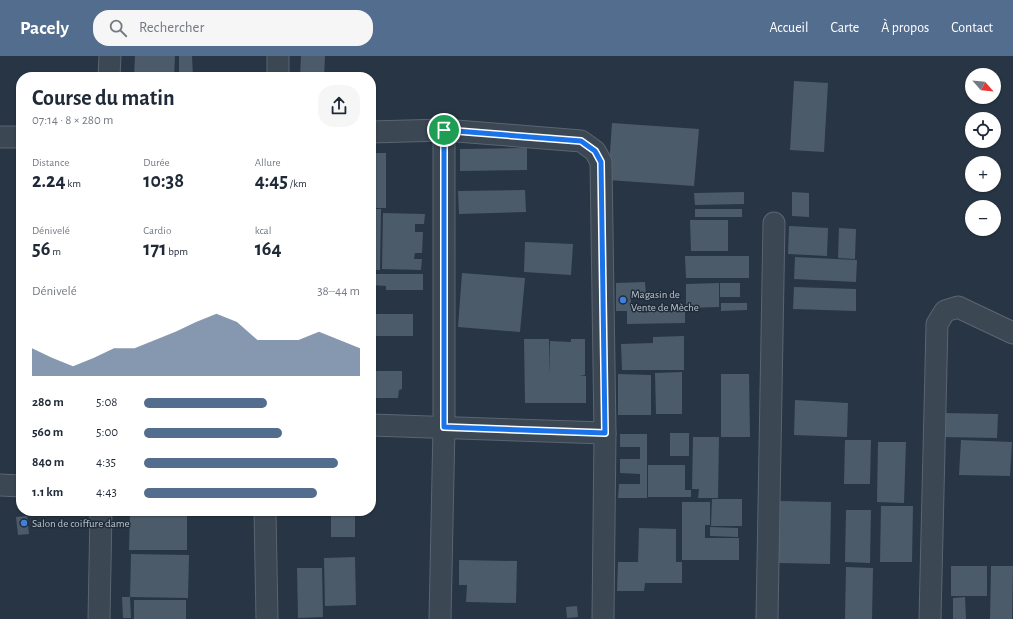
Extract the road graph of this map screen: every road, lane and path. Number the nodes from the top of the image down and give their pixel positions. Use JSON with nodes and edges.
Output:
{"nodes":[{"id":1,"x":110,"y":56,"type":"edge"},
{"id":2,"x":278,"y":56,"type":"edge"},
{"id":3,"x":109,"y":72,"type":"edge"},
{"id":4,"x":278,"y":72,"type":"edge"},
{"id":5,"x":444,"y":130,"type":"junction"},
{"id":6,"x":376,"y":132,"type":"edge"},
{"id":7,"x":0,"y":137,"type":"edge"},
{"id":8,"x":16,"y":137,"type":"edge"},
{"id":9,"x":774,"y":223,"type":"dead end"},
{"id":10,"x":1013,"y":333,"type":"edge"},
{"id":11,"x":376,"y":425,"type":"edge"},
{"id":12,"x":444,"y":427,"type":"junction"},
{"id":13,"x":605,"y":433,"type":"junction"},
{"id":14,"x":0,"y":486,"type":"edge"},
{"id":15,"x":16,"y":486,"type":"edge"},
{"id":16,"x":101,"y":516,"type":"edge"},
{"id":17,"x":266,"y":516,"type":"edge"},
{"id":18,"x":99,"y":619,"type":"edge"},
{"id":19,"x":267,"y":619,"type":"edge"},
{"id":20,"x":440,"y":619,"type":"edge"},
{"id":21,"x":603,"y":619,"type":"edge"},
{"id":22,"x":767,"y":619,"type":"edge"},
{"id":23,"x":930,"y":619,"type":"edge"}],
"edges":[{"from":1,"to":3,"type":"street"},
{"from":2,"to":4,"type":"street"},
{"from":5,"to":6,"type":"street"},
{"from":5,"to":12,"type":"street"},
{"from":5,"to":13,"type":"street"},
{"from":7,"to":8,"type":"street"},
{"from":9,"to":22,"type":"street"},
{"from":10,"to":23,"type":"street"},
{"from":11,"to":12,"type":"street"},
{"from":12,"to":13,"type":"street"},
{"from":12,"to":20,"type":"street"},
{"from":13,"to":21,"type":"street"},
{"from":14,"to":15,"type":"street"},
{"from":16,"to":18,"type":"street"},
{"from":17,"to":19,"type":"street"}]}
